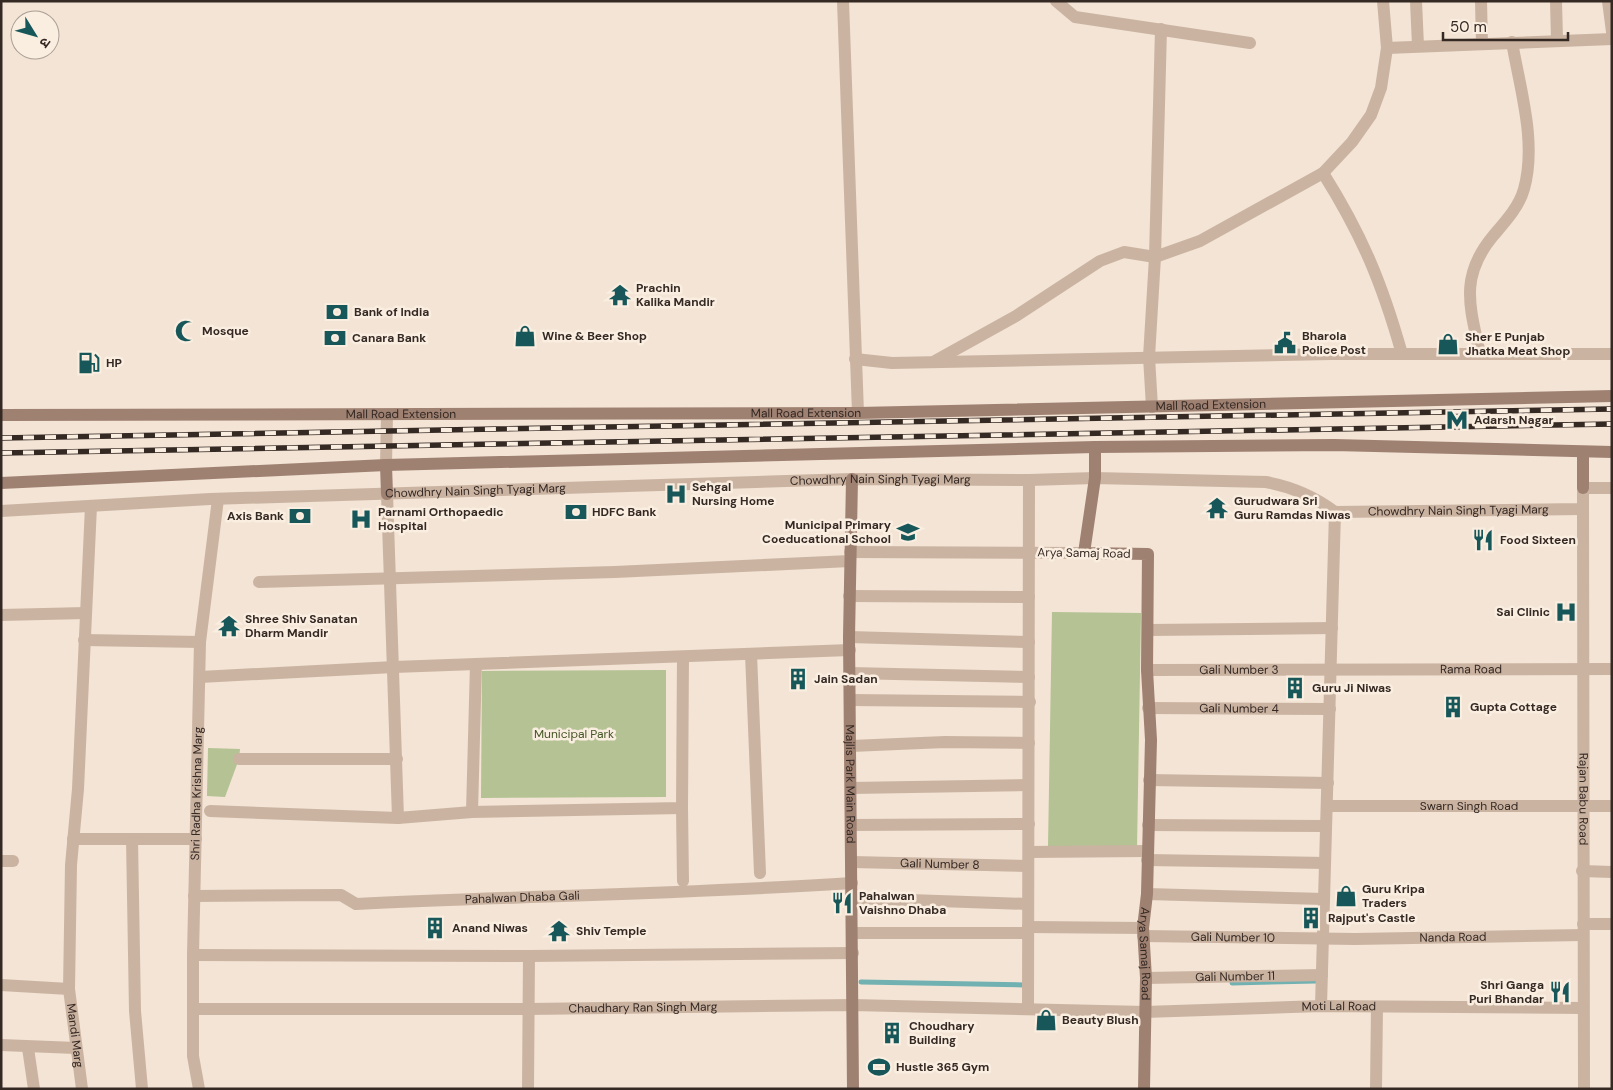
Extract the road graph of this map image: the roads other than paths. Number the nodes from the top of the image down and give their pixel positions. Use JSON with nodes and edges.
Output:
{"nodes":[{"id":1,"x":843,"y":1,"type":"edge"},
{"id":2,"x":1056,"y":1,"type":"edge"},
{"id":3,"x":1383,"y":1,"type":"edge"},
{"id":4,"x":1416,"y":1,"type":"edge"},
{"id":5,"x":1480,"y":1,"type":"edge"},
{"id":6,"x":1556,"y":1,"type":"edge"},
{"id":7,"x":1608,"y":1,"type":"edge"},
{"id":8,"x":1161,"y":29,"type":"junction"},
{"id":9,"x":1612,"y":32,"type":"edge"},
{"id":10,"x":1612,"y":39,"type":"edge"},
{"id":11,"x":1557,"y":40,"type":"junction"},
{"id":12,"x":1512,"y":42,"type":"junction"},
{"id":13,"x":1250,"y":43,"type":"dead end"},
{"id":14,"x":1482,"y":44,"type":"junction"},
{"id":15,"x":1418,"y":46,"type":"junction"},
{"id":16,"x":1387,"y":48,"type":"junction"},
{"id":17,"x":1323,"y":173,"type":"junction"},
{"id":18,"x":1155,"y":257,"type":"junction"},
{"id":19,"x":1402,"y":354,"type":"junction"},
{"id":20,"x":1480,"y":354,"type":"junction"},
{"id":21,"x":1612,"y":354,"type":"edge"},
{"id":22,"x":1149,"y":358,"type":"junction"},
{"id":23,"x":855,"y":359,"type":"junction"},
{"id":24,"x":932,"y":362,"type":"junction"},
{"id":25,"x":1612,"y":396,"type":"edge"},
{"id":26,"x":1152,"y":407,"type":"junction"},
{"id":27,"x":858,"y":413,"type":"junction"},
{"id":28,"x":1,"y":414,"type":"edge"},
{"id":29,"x":386,"y":415,"type":"junction"},
{"id":30,"x":1095,"y":447,"type":"junction"},
{"id":31,"x":1612,"y":452,"type":"edge"},
{"id":32,"x":1583,"y":453,"type":"junction"},
{"id":33,"x":386,"y":465,"type":"junction"},
{"id":34,"x":1095,"y":478,"type":"junction"},
{"id":35,"x":852,"y":479,"type":"junction"},
{"id":36,"x":1029,"y":480,"type":"junction"},
{"id":37,"x":1,"y":483,"type":"edge"},
{"id":38,"x":1583,"y":488,"type":"junction"},
{"id":39,"x":1612,"y":488,"type":"edge"},
{"id":40,"x":387,"y":494,"type":"junction"},
{"id":41,"x":218,"y":499,"type":"junction"},
{"id":42,"x":91,"y":506,"type":"junction"},
{"id":43,"x":1583,"y":509,"type":"junction"},
{"id":44,"x":1,"y":511,"type":"edge"},
{"id":45,"x":1335,"y":512,"type":"junction"},
{"id":46,"x":1030,"y":552,"type":"junction"},
{"id":47,"x":1084,"y":553,"type":"junction"},
{"id":48,"x":850,"y":556,"type":"junction"},
{"id":49,"x":391,"y":579,"type":"junction"},
{"id":50,"x":259,"y":582,"type":"dead end"},
{"id":51,"x":849,"y":596,"type":"junction"},
{"id":52,"x":1030,"y":597,"type":"junction"},
{"id":53,"x":86,"y":613,"type":"junction"},
{"id":54,"x":1,"y":615,"type":"edge"},
{"id":55,"x":1332,"y":628,"type":"junction"},
{"id":56,"x":1149,"y":630,"type":"junction"},
{"id":57,"x":849,"y":637,"type":"junction"},
{"id":58,"x":84,"y":640,"type":"junction"},
{"id":59,"x":200,"y":642,"type":"junction"},
{"id":60,"x":1029,"y":642,"type":"junction"},
{"id":61,"x":850,"y":650,"type":"junction"},
{"id":62,"x":751,"y":654,"type":"junction"},
{"id":63,"x":683,"y":658,"type":"junction"},
{"id":64,"x":476,"y":664,"type":"junction"},
{"id":65,"x":394,"y":667,"type":"junction"},
{"id":66,"x":1584,"y":668,"type":"junction"},
{"id":67,"x":1612,"y":668,"type":"edge"},
{"id":68,"x":1147,"y":670,"type":"junction"},
{"id":69,"x":1331,"y":670,"type":"junction"},
{"id":70,"x":850,"y":672,"type":"junction"},
{"id":71,"x":200,"y":677,"type":"junction"},
{"id":72,"x":1029,"y":677,"type":"junction"},
{"id":73,"x":851,"y":700,"type":"junction"},
{"id":74,"x":1030,"y":702,"type":"junction"},
{"id":75,"x":1148,"y":708,"type":"junction"},
{"id":76,"x":1330,"y":709,"type":"junction"},
{"id":77,"x":1029,"y":743,"type":"junction"},
{"id":78,"x":851,"y":746,"type":"junction"},
{"id":79,"x":239,"y":759,"type":"dead end"},
{"id":80,"x":397,"y":759,"type":"junction"},
{"id":81,"x":1149,"y":780,"type":"junction"},
{"id":82,"x":1328,"y":783,"type":"junction"},
{"id":83,"x":1027,"y":785,"type":"junction"},
{"id":84,"x":851,"y":788,"type":"junction"},
{"id":85,"x":1584,"y":805,"type":"junction"},
{"id":86,"x":1327,"y":806,"type":"junction"},
{"id":87,"x":1612,"y":806,"type":"edge"},
{"id":88,"x":682,"y":808,"type":"junction"},
{"id":89,"x":210,"y":812,"type":"dead end"},
{"id":90,"x":472,"y":812,"type":"junction"},
{"id":91,"x":398,"y":818,"type":"junction"},
{"id":92,"x":1028,"y":824,"type":"junction"},
{"id":93,"x":1148,"y":824,"type":"junction"},
{"id":94,"x":851,"y":825,"type":"junction"},
{"id":95,"x":1326,"y":826,"type":"junction"},
{"id":96,"x":73,"y":839,"type":"junction"},
{"id":97,"x":132,"y":839,"type":"junction"},
{"id":98,"x":196,"y":840,"type":"junction"},
{"id":99,"x":1028,"y":852,"type":"junction"},
{"id":100,"x":1147,"y":856,"type":"junction"},
{"id":101,"x":852,"y":862,"type":"junction"},
{"id":102,"x":1326,"y":863,"type":"junction"},
{"id":103,"x":1028,"y":866,"type":"junction"},
{"id":104,"x":1582,"y":871,"type":"junction"},
{"id":105,"x":1612,"y":872,"type":"edge"},
{"id":106,"x":760,"y":873,"type":"dead end"},
{"id":107,"x":683,"y":881,"type":"dead end"},
{"id":108,"x":852,"y":883,"type":"junction"},
{"id":109,"x":1148,"y":894,"type":"junction"},
{"id":110,"x":194,"y":896,"type":"junction"},
{"id":111,"x":852,"y":898,"type":"junction"},
{"id":112,"x":1324,"y":899,"type":"junction"},
{"id":113,"x":1028,"y":904,"type":"junction"},
{"id":114,"x":1612,"y":924,"type":"edge"},
{"id":115,"x":1028,"y":930,"type":"junction"},
{"id":116,"x":1583,"y":930,"type":"junction"},
{"id":117,"x":1143,"y":932,"type":"junction"},
{"id":118,"x":853,"y":933,"type":"junction"},
{"id":119,"x":1323,"y":938,"type":"junction"},
{"id":120,"x":853,"y":953,"type":"junction"},
{"id":121,"x":193,"y":954,"type":"junction"},
{"id":122,"x":529,"y":956,"type":"junction"},
{"id":123,"x":1322,"y":975,"type":"junction"},
{"id":124,"x":1146,"y":978,"type":"junction"},
{"id":125,"x":1,"y":985,"type":"edge"},
{"id":126,"x":69,"y":989,"type":"junction"},
{"id":127,"x":853,"y":1005,"type":"junction"},
{"id":128,"x":1321,"y":1006,"type":"junction"},
{"id":129,"x":1377,"y":1006,"type":"junction"},
{"id":130,"x":1583,"y":1008,"type":"junction"},
{"id":131,"x":192,"y":1009,"type":"junction"},
{"id":132,"x":528,"y":1009,"type":"junction"},
{"id":133,"x":1028,"y":1009,"type":"junction"},
{"id":134,"x":1094,"y":1011,"type":"joint"},
{"id":135,"x":1145,"y":1012,"type":"junction"},
{"id":136,"x":1,"y":1045,"type":"edge"},
{"id":137,"x":28,"y":1048,"type":"junction"},
{"id":138,"x":76,"y":1048,"type":"junction"},
{"id":139,"x":34,"y":1089,"type":"edge"},
{"id":140,"x":82,"y":1089,"type":"edge"},
{"id":141,"x":142,"y":1089,"type":"edge"},
{"id":142,"x":199,"y":1089,"type":"edge"},
{"id":143,"x":528,"y":1089,"type":"edge"},
{"id":144,"x":853,"y":1089,"type":"edge"},
{"id":145,"x":1144,"y":1089,"type":"edge"},
{"id":146,"x":1376,"y":1089,"type":"edge"},
{"id":147,"x":1584,"y":1089,"type":"edge"}],
"edges":[{"from":1,"to":23,"type":"street"},
{"from":2,"to":8,"type":"street"},
{"from":3,"to":16,"type":"street"},
{"from":4,"to":15,"type":"street"},
{"from":5,"to":14,"type":"street"},
{"from":6,"to":11,"type":"street"},
{"from":7,"to":9,"type":"street"},
{"from":8,"to":13,"type":"street"},
{"from":8,"to":18,"type":"street"},
{"from":10,"to":11,"type":"street"},
{"from":11,"to":12,"type":"street"},
{"from":12,"to":14,"type":"street"},
{"from":12,"to":20,"type":"street"},
{"from":14,"to":15,"type":"street"},
{"from":15,"to":16,"type":"street"},
{"from":16,"to":17,"type":"street"},
{"from":17,"to":18,"type":"street"},
{"from":17,"to":19,"type":"street"},
{"from":18,"to":22,"type":"street"},
{"from":18,"to":24,"type":"street"},
{"from":19,"to":20,"type":"street"},
{"from":19,"to":22,"type":"street"},
{"from":20,"to":21,"type":"street"},
{"from":22,"to":24,"type":"street"},
{"from":22,"to":26,"type":"street"},
{"from":23,"to":24,"type":"street"},
{"from":23,"to":27,"type":"street"},
{"from":25,"to":26,"type":"main road","name":"Mall Road Extension"},
{"from":26,"to":27,"type":"main road","name":"Mall Road Extension"},
{"from":27,"to":29,"type":"main road","name":"Mall Road Extension"},
{"from":28,"to":29,"type":"main road","name":"Mall Road Extension"},
{"from":29,"to":33,"type":"street"},
{"from":30,"to":32,"type":"main road"},
{"from":30,"to":33,"type":"main road"},
{"from":30,"to":34,"type":"main road"},
{"from":31,"to":32,"type":"main road"},
{"from":32,"to":38,"type":"main road"},
{"from":33,"to":37,"type":"main road"},
{"from":33,"to":40,"type":"main road"},
{"from":34,"to":36,"type":"street","name":"Chowdhry Nain Singh Tyagi Marg"},
{"from":34,"to":45,"type":"street","name":"Chowdhry Nain Singh Tyagi Marg"},
{"from":34,"to":47,"type":"main road"},
{"from":35,"to":36,"type":"street","name":"Chowdhry Nain Singh Tyagi Marg"},
{"from":35,"to":40,"type":"street","name":"Chowdhry Nain Singh Tyagi Marg"},
{"from":35,"to":48,"type":"main road","name":"Majlis Park Main Road"},
{"from":36,"to":46,"type":"street"},
{"from":38,"to":39,"type":"street"},
{"from":38,"to":43,"type":"street"},
{"from":40,"to":41,"type":"street","name":"Chowdhry Nain Singh Tyagi Marg"},
{"from":40,"to":49,"type":"street"},
{"from":41,"to":42,"type":"street","name":"Chowdhry Nain Singh Tyagi Marg"},
{"from":41,"to":59,"type":"street","name":"Shri Radha Krishna Marg"},
{"from":42,"to":44,"type":"street","name":"Chowdhry Nain Singh Tyagi Marg"},
{"from":42,"to":53,"type":"street"},
{"from":43,"to":45,"type":"street","name":"Chowdhry Nain Singh Tyagi Marg"},
{"from":43,"to":66,"type":"street","name":"Rajan Babu Road"},
{"from":45,"to":55,"type":"street"},
{"from":46,"to":47,"type":"street","name":"Arya Samaj Road"},
{"from":46,"to":48,"type":"street"},
{"from":46,"to":52,"type":"street","name":"Arya Samaj Road"},
{"from":47,"to":56,"type":"main road","name":"Arya Samaj Road"},
{"from":48,"to":49,"type":"street"},
{"from":48,"to":51,"type":"main road","name":"Majlis Park Main Road"},
{"from":49,"to":50,"type":"street"},
{"from":49,"to":65,"type":"street"},
{"from":51,"to":52,"type":"street"},
{"from":51,"to":57,"type":"main road","name":"Majlis Park Main Road"},
{"from":52,"to":60,"type":"street","name":"Arya Samaj Road"},
{"from":53,"to":54,"type":"street"},
{"from":53,"to":58,"type":"street"},
{"from":55,"to":56,"type":"street"},
{"from":55,"to":69,"type":"street"},
{"from":56,"to":68,"type":"main road","name":"Arya Samaj Road"},
{"from":57,"to":60,"type":"street"},
{"from":57,"to":61,"type":"main road","name":"Majlis Park Main Road"},
{"from":58,"to":59,"type":"street"},
{"from":58,"to":96,"type":"street"},
{"from":59,"to":71,"type":"street","name":"Shri Radha Krishna Marg"},
{"from":60,"to":72,"type":"street","name":"Arya Samaj Road"},
{"from":61,"to":62,"type":"street"},
{"from":61,"to":70,"type":"main road","name":"Majlis Park Main Road"},
{"from":62,"to":63,"type":"street"},
{"from":62,"to":106,"type":"street"},
{"from":63,"to":64,"type":"street"},
{"from":63,"to":88,"type":"street"},
{"from":64,"to":65,"type":"street"},
{"from":64,"to":90,"type":"street"},
{"from":65,"to":71,"type":"street"},
{"from":65,"to":80,"type":"street"},
{"from":66,"to":67,"type":"street","name":"Rama Road"},
{"from":66,"to":69,"type":"street","name":"Rama Road"},
{"from":66,"to":85,"type":"street","name":"Rajan Babu Road"},
{"from":68,"to":69,"type":"street","name":"Gali Number 3"},
{"from":68,"to":75,"type":"main road","name":"Arya Samaj Road"},
{"from":69,"to":76,"type":"street"},
{"from":70,"to":72,"type":"street"},
{"from":70,"to":73,"type":"main road","name":"Majlis Park Main Road"},
{"from":71,"to":98,"type":"street","name":"Shri Radha Krishna Marg"},
{"from":72,"to":74,"type":"street","name":"Arya Samaj Road"},
{"from":73,"to":74,"type":"street"},
{"from":73,"to":78,"type":"main road","name":"Majlis Park Main Road"},
{"from":74,"to":77,"type":"street","name":"Arya Samaj Road"},
{"from":75,"to":76,"type":"street","name":"Gali Number 4"},
{"from":75,"to":81,"type":"main road","name":"Arya Samaj Road"},
{"from":76,"to":82,"type":"street"},
{"from":77,"to":78,"type":"street"},
{"from":77,"to":83,"type":"street","name":"Arya Samaj Road"},
{"from":78,"to":84,"type":"main road","name":"Majlis Park Main Road"},
{"from":79,"to":80,"type":"street"},
{"from":80,"to":91,"type":"street"},
{"from":81,"to":82,"type":"street"},
{"from":81,"to":93,"type":"main road","name":"Arya Samaj Road"},
{"from":82,"to":86,"type":"street"},
{"from":83,"to":84,"type":"street"},
{"from":83,"to":92,"type":"street","name":"Arya Samaj Road"},
{"from":84,"to":94,"type":"main road","name":"Majlis Park Main Road"},
{"from":85,"to":86,"type":"street","name":"Swarn Singh Road"},
{"from":85,"to":87,"type":"street","name":"Swarn Singh Road"},
{"from":85,"to":104,"type":"street","name":"Rajan Babu Road"},
{"from":86,"to":95,"type":"street"},
{"from":88,"to":90,"type":"street"},
{"from":88,"to":107,"type":"street"},
{"from":89,"to":91,"type":"street"},
{"from":90,"to":91,"type":"street"},
{"from":92,"to":94,"type":"street"},
{"from":92,"to":99,"type":"street","name":"Arya Samaj Road"},
{"from":93,"to":95,"type":"street"},
{"from":93,"to":100,"type":"main road","name":"Arya Samaj Road"},
{"from":94,"to":101,"type":"main road","name":"Majlis Park Main Road"},
{"from":95,"to":102,"type":"street"},
{"from":96,"to":97,"type":"street"},
{"from":96,"to":126,"type":"street"},
{"from":97,"to":98,"type":"street"},
{"from":97,"to":141,"type":"street"},
{"from":98,"to":110,"type":"street","name":"Shri Radha Krishna Marg"},
{"from":99,"to":100,"type":"street"},
{"from":99,"to":103,"type":"street","name":"Arya Samaj Road"},
{"from":100,"to":102,"type":"street"},
{"from":100,"to":109,"type":"main road","name":"Arya Samaj Road"},
{"from":101,"to":103,"type":"street","name":"Gali Number 8"},
{"from":101,"to":108,"type":"main road","name":"Majlis Park Main Road"},
{"from":102,"to":112,"type":"street"},
{"from":103,"to":113,"type":"street","name":"Arya Samaj Road"},
{"from":104,"to":105,"type":"street"},
{"from":104,"to":116,"type":"street","name":"Rajan Babu Road"},
{"from":108,"to":110,"type":"street","name":"Pahalwan Dhaba Gali"},
{"from":108,"to":111,"type":"main road","name":"Majlis Park Main Road"},
{"from":109,"to":112,"type":"street"},
{"from":109,"to":117,"type":"main road","name":"Arya Samaj Road"},
{"from":110,"to":121,"type":"street","name":"Shri Radha Krishna Marg"},
{"from":111,"to":113,"type":"street"},
{"from":111,"to":118,"type":"main road","name":"Majlis Park Main Road"},
{"from":112,"to":119,"type":"street"},
{"from":113,"to":115,"type":"street","name":"Arya Samaj Road"},
{"from":114,"to":116,"type":"street","name":"Nanda Road"},
{"from":115,"to":117,"type":"street","name":"Gali Number 10"},
{"from":115,"to":118,"type":"street","name":"Gali Number 10"},
{"from":115,"to":133,"type":"street","name":"Arya Samaj Road"},
{"from":116,"to":119,"type":"street","name":"Nanda Road"},
{"from":116,"to":130,"type":"street","name":"Rajan Babu Road"},
{"from":117,"to":119,"type":"street","name":"Gali Number 10"},
{"from":117,"to":124,"type":"main road","name":"Arya Samaj Road"},
{"from":118,"to":120,"type":"main road","name":"Majlis Park Main Road"},
{"from":119,"to":123,"type":"street"},
{"from":120,"to":122,"type":"street"},
{"from":120,"to":127,"type":"main road","name":"Majlis Park Main Road"},
{"from":121,"to":122,"type":"street"},
{"from":121,"to":131,"type":"street","name":"Shri Radha Krishna Marg"},
{"from":122,"to":132,"type":"street"},
{"from":123,"to":124,"type":"street","name":"Gali Number 11"},
{"from":123,"to":128,"type":"street"},
{"from":124,"to":135,"type":"main road","name":"Arya Samaj Road"},
{"from":125,"to":126,"type":"street","name":"Mandi Marg"},
{"from":126,"to":138,"type":"street","name":"Mandi Marg"},
{"from":127,"to":132,"type":"street","name":"Chaudhary Ran Singh Marg"},
{"from":127,"to":133,"type":"street","name":"Chaudhary Ran Singh Marg"},
{"from":127,"to":144,"type":"main road","name":"Majlis Park Main Road"},
{"from":128,"to":129,"type":"street","name":"Moti Lal Road"},
{"from":128,"to":135,"type":"street","name":"Moti Lal Road"},
{"from":129,"to":130,"type":"street","name":"Moti Lal Road"},
{"from":129,"to":146,"type":"street"},
{"from":130,"to":147,"type":"street","name":"Rajan Babu Road"},
{"from":131,"to":132,"type":"street","name":"Chaudhary Ran Singh Marg"},
{"from":131,"to":142,"type":"street","name":"Shri Radha Krishna Marg"},
{"from":132,"to":143,"type":"street"},
{"from":133,"to":134,"type":"street","name":"Chaudhary Ran Singh Marg"},
{"from":134,"to":135,"type":"street","name":"Moti Lal Road"},
{"from":135,"to":145,"type":"main road","name":"Arya Samaj Road"},
{"from":136,"to":137,"type":"street"},
{"from":137,"to":138,"type":"street"},
{"from":137,"to":139,"type":"street"},
{"from":138,"to":140,"type":"street","name":"Mandi Marg"}]}
